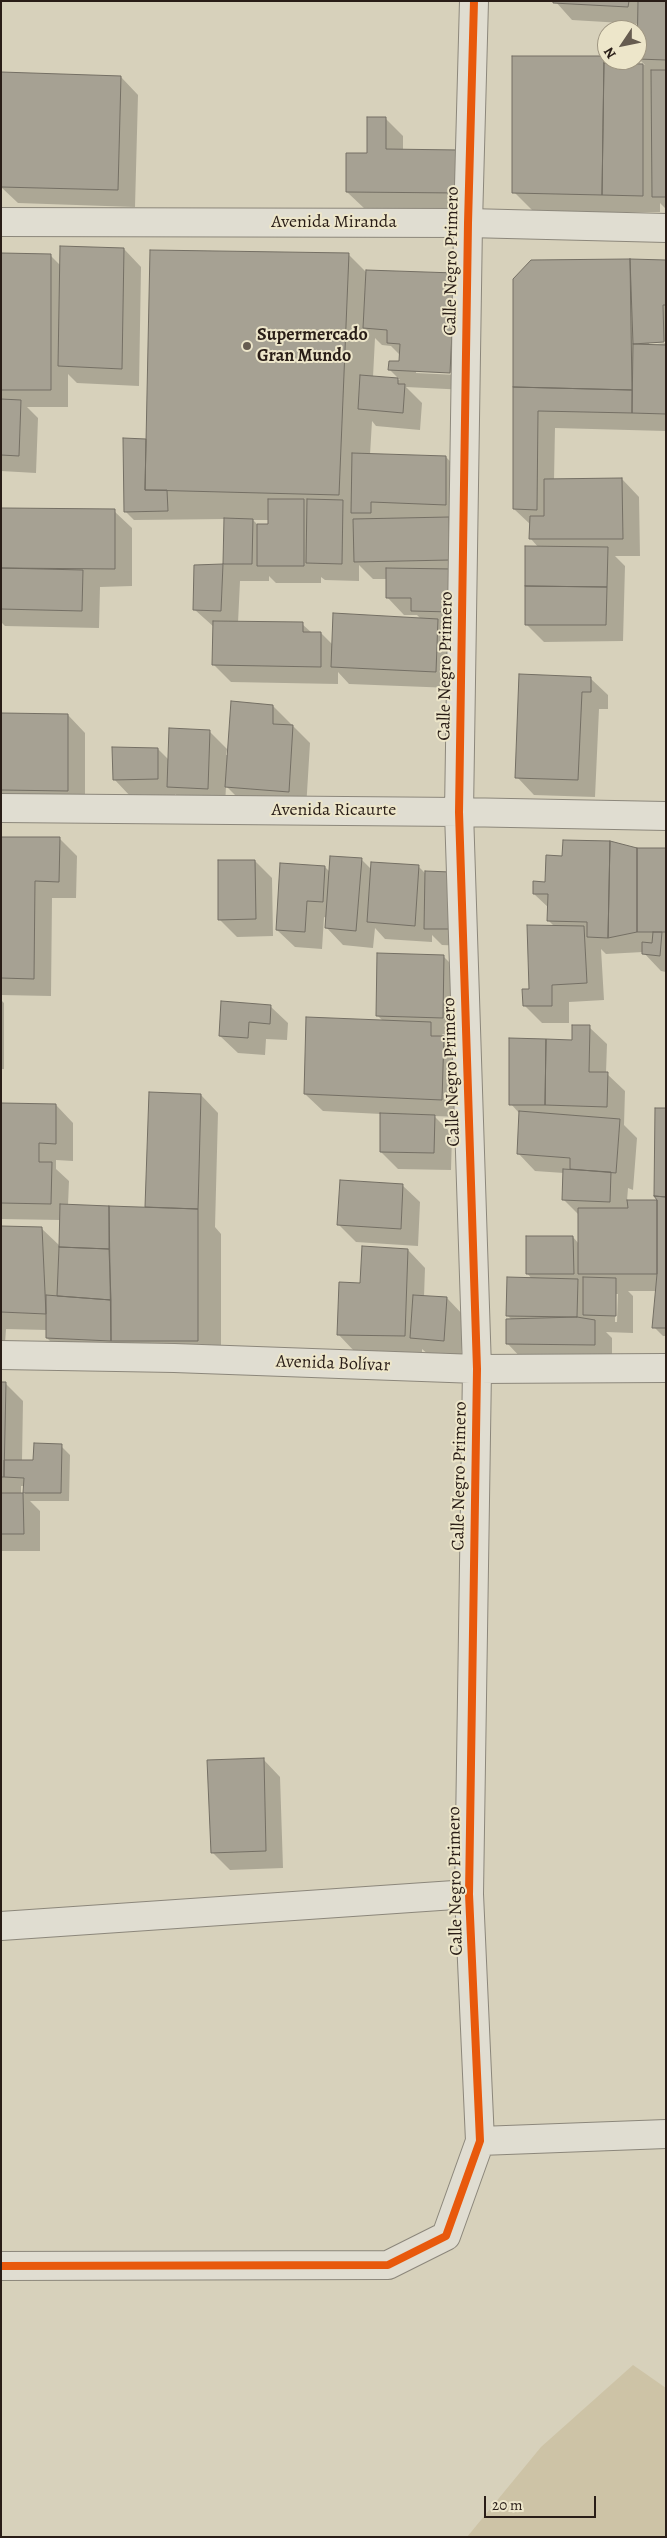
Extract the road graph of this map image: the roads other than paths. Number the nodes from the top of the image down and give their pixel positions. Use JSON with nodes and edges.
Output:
{"nodes":[{"id":1,"x":474,"y":1,"type":"edge"},
{"id":2,"x":1,"y":222,"type":"edge"},
{"id":3,"x":468,"y":223,"type":"junction"},
{"id":4,"x":666,"y":228,"type":"edge"},
{"id":5,"x":1,"y":808,"type":"edge"},
{"id":6,"x":459,"y":812,"type":"junction"},
{"id":7,"x":666,"y":816,"type":"edge"},
{"id":8,"x":1,"y":1355,"type":"edge"},
{"id":9,"x":666,"y":1368,"type":"edge"},
{"id":10,"x":477,"y":1369,"type":"junction"},
{"id":11,"x":469,"y":1894,"type":"junction"},
{"id":12,"x":1,"y":1926,"type":"edge"},
{"id":13,"x":666,"y":2134,"type":"edge"},
{"id":14,"x":480,"y":2141,"type":"junction"},
{"id":15,"x":1,"y":2266,"type":"edge"}],
"edges":[{"from":1,"to":3,"type":"street","name":"Calle Negro Primero"},
{"from":2,"to":3,"type":"street","name":"Avenida Miranda"},
{"from":3,"to":4,"type":"street","name":"Avenida Miranda"},
{"from":3,"to":6,"type":"street","name":"Calle Negro Primero"},
{"from":5,"to":6,"type":"street","name":"Avenida Ricaurte"},
{"from":6,"to":7,"type":"street","name":"Avenida Ricaurte"},
{"from":6,"to":10,"type":"street","name":"Calle Negro Primero"},
{"from":8,"to":10,"type":"street","name":"Avenida Bolívar"},
{"from":9,"to":10,"type":"street","name":"Avenida Bolívar"},
{"from":10,"to":11,"type":"street","name":"Calle Negro Primero"},
{"from":11,"to":12,"type":"street"},
{"from":11,"to":14,"type":"street","name":"Calle Negro Primero"},
{"from":13,"to":14,"type":"street"},
{"from":14,"to":15,"type":"street"}]}
